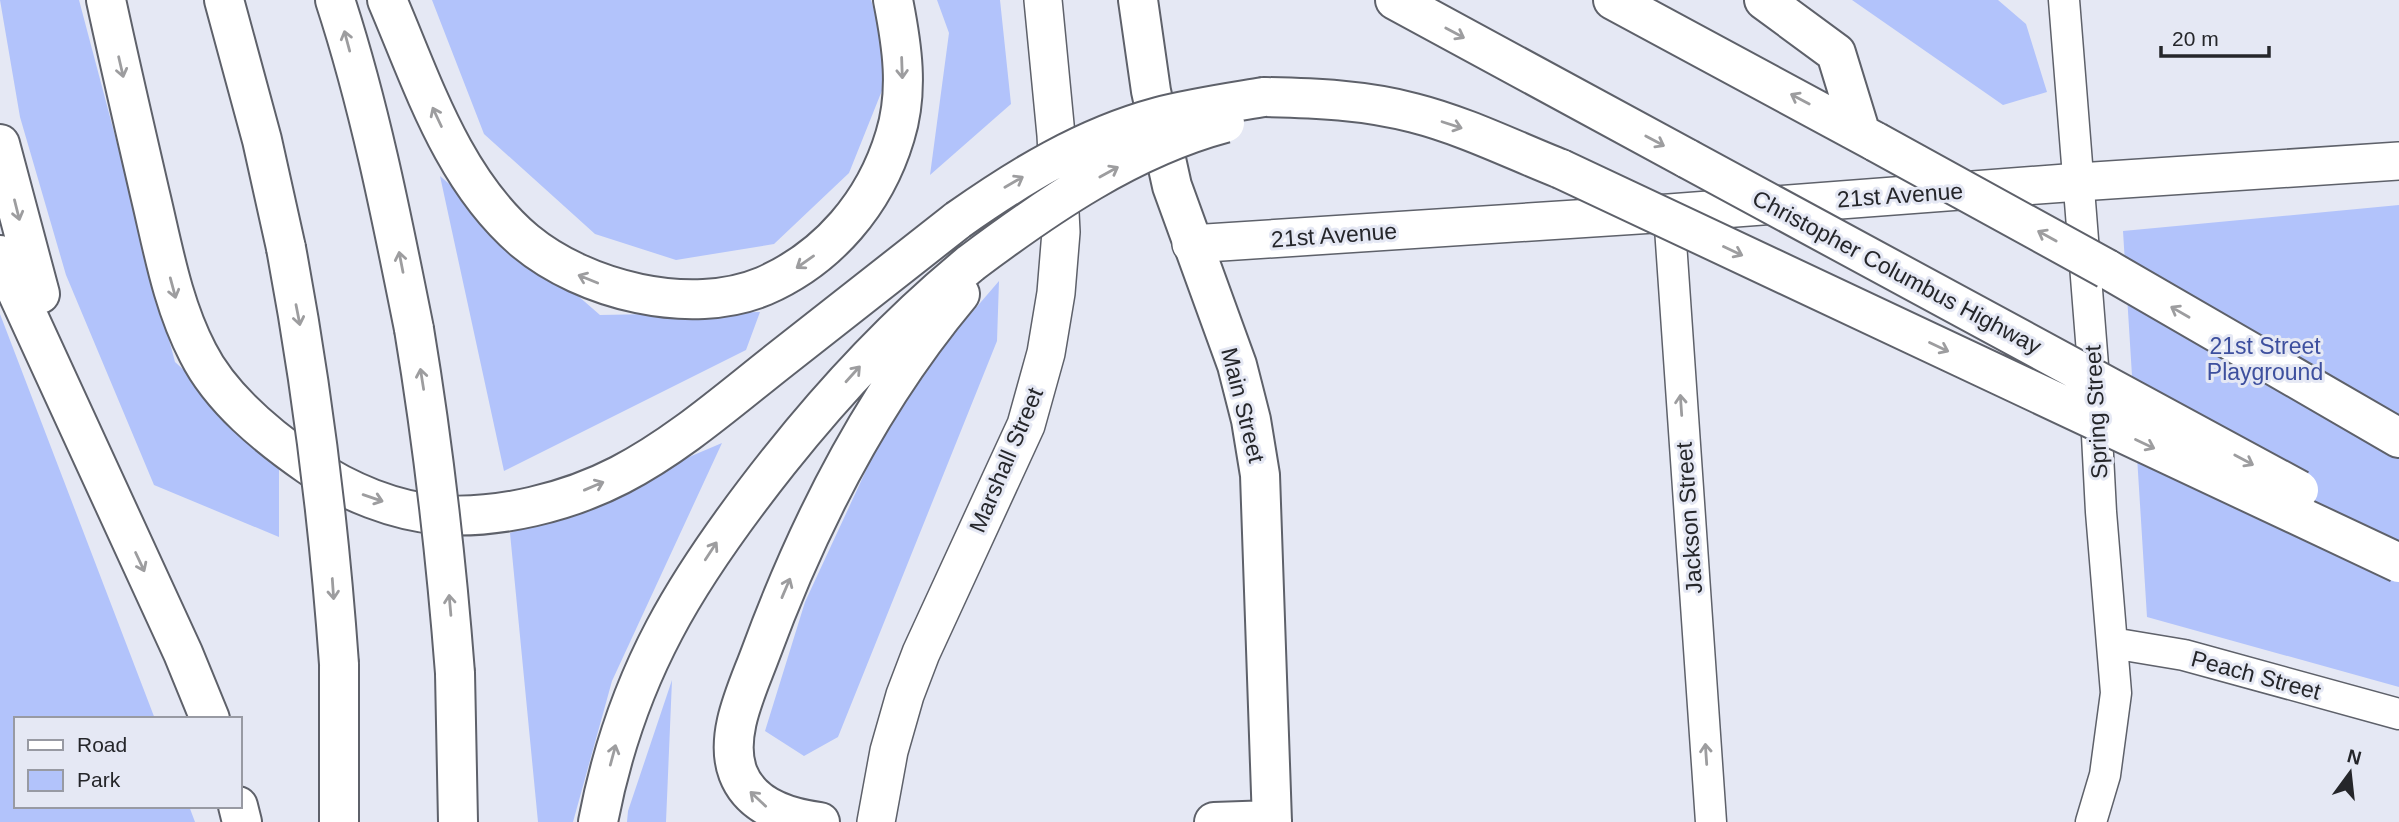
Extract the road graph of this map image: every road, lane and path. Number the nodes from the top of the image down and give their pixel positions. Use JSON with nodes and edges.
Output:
{"nodes":[{"id":1,"x":106,"y":0,"type":"edge"},
{"id":2,"x":224,"y":0,"type":"edge"},
{"id":3,"x":335,"y":0,"type":"edge"},
{"id":4,"x":387,"y":0,"type":"edge"},
{"id":5,"x":893,"y":0,"type":"edge"},
{"id":6,"x":1042,"y":0,"type":"edge"},
{"id":7,"x":1138,"y":0,"type":"edge"},
{"id":8,"x":1395,"y":0,"type":"edge"},
{"id":9,"x":1613,"y":0,"type":"edge"},
{"id":10,"x":1764,"y":0,"type":"edge"},
{"id":11,"x":2064,"y":0,"type":"edge"},
{"id":12,"x":1265,"y":105,"type":"junction"},
{"id":13,"x":1868,"y":136,"type":"junction"},
{"id":14,"x":0,"y":144,"type":"edge"},
{"id":15,"x":2399,"y":162,"type":"edge"},
{"id":16,"x":2079,"y":182,"type":"junction"},
{"id":17,"x":1669,"y":213,"type":"junction"},
{"id":18,"x":1191,"y":244,"type":"junction"},
{"id":19,"x":0,"y":254,"type":"edge"},
{"id":20,"x":974,"y":269,"type":"junction"},
{"id":21,"x":2399,"y":438,"type":"edge"},
{"id":22,"x":115,"y":508,"type":"junction"},
{"id":23,"x":2399,"y":544,"type":"edge"},
{"id":24,"x":2399,"y":563,"type":"edge"},
{"id":25,"x":2112,"y":643,"type":"junction"},
{"id":26,"x":2399,"y":714,"type":"edge"},
{"id":27,"x":208,"y":717,"type":"edge"},
{"id":28,"x":1272,"y":821,"type":"edge"},
{"id":29,"x":339,"y":822,"type":"edge"},
{"id":30,"x":458,"y":822,"type":"edge"},
{"id":31,"x":598,"y":822,"type":"edge"},
{"id":32,"x":820,"y":822,"type":"edge"},
{"id":33,"x":876,"y":822,"type":"edge"},
{"id":34,"x":1214,"y":822,"type":"edge"},
{"id":35,"x":1711,"y":822,"type":"edge"},
{"id":36,"x":2091,"y":822,"type":"edge"}],
"edges":[{"from":1,"to":12,"type":"main road","one_way":true,"bridge":true},
{"from":2,"to":29,"type":"main road","one_way":true,"bridge":true},
{"from":30,"to":3,"type":"main road","one_way":true,"bridge":true},
{"from":5,"to":4,"type":"main road","one_way":true},
{"from":6,"to":33,"type":"street","name":"Marshall Street"},
{"from":7,"to":18,"type":"main road","name":"Main Street"},
{"from":8,"to":23,"type":"main road","name":"Christopher Columbus Highway","one_way":true,"bridge":true},
{"from":13,"to":9,"type":"main road","one_way":true},
{"from":10,"to":13,"type":"main road"},
{"from":11,"to":16,"type":"street","name":"Spring Street"},
{"from":20,"to":12,"type":"main road","one_way":true,"bridge":true},
{"from":12,"to":24,"type":"main road","one_way":true,"bridge":true},
{"from":21,"to":13,"type":"main road","one_way":true,"bridge":true},
{"from":14,"to":22,"type":"main road","one_way":true},
{"from":15,"to":16,"type":"street","name":"21st Avenue"},
{"from":16,"to":17,"type":"street","name":"21st Avenue"},
{"from":16,"to":25,"type":"street","name":"Spring Street"},
{"from":17,"to":18,"type":"street","name":"21st Avenue"},
{"from":35,"to":17,"type":"street","name":"Jackson Street","one_way":true},
{"from":18,"to":28,"type":"main road","name":"Main Street"},
{"from":19,"to":22,"type":"main road"},
{"from":31,"to":20,"type":"main road","one_way":true},
{"from":32,"to":20,"type":"main road","one_way":true},
{"from":22,"to":27,"type":"main road","one_way":true},
{"from":25,"to":26,"type":"street","name":"Peach Street"},
{"from":25,"to":36,"type":"street","name":"Spring Street"},
{"from":28,"to":34,"type":"main road"}]}
